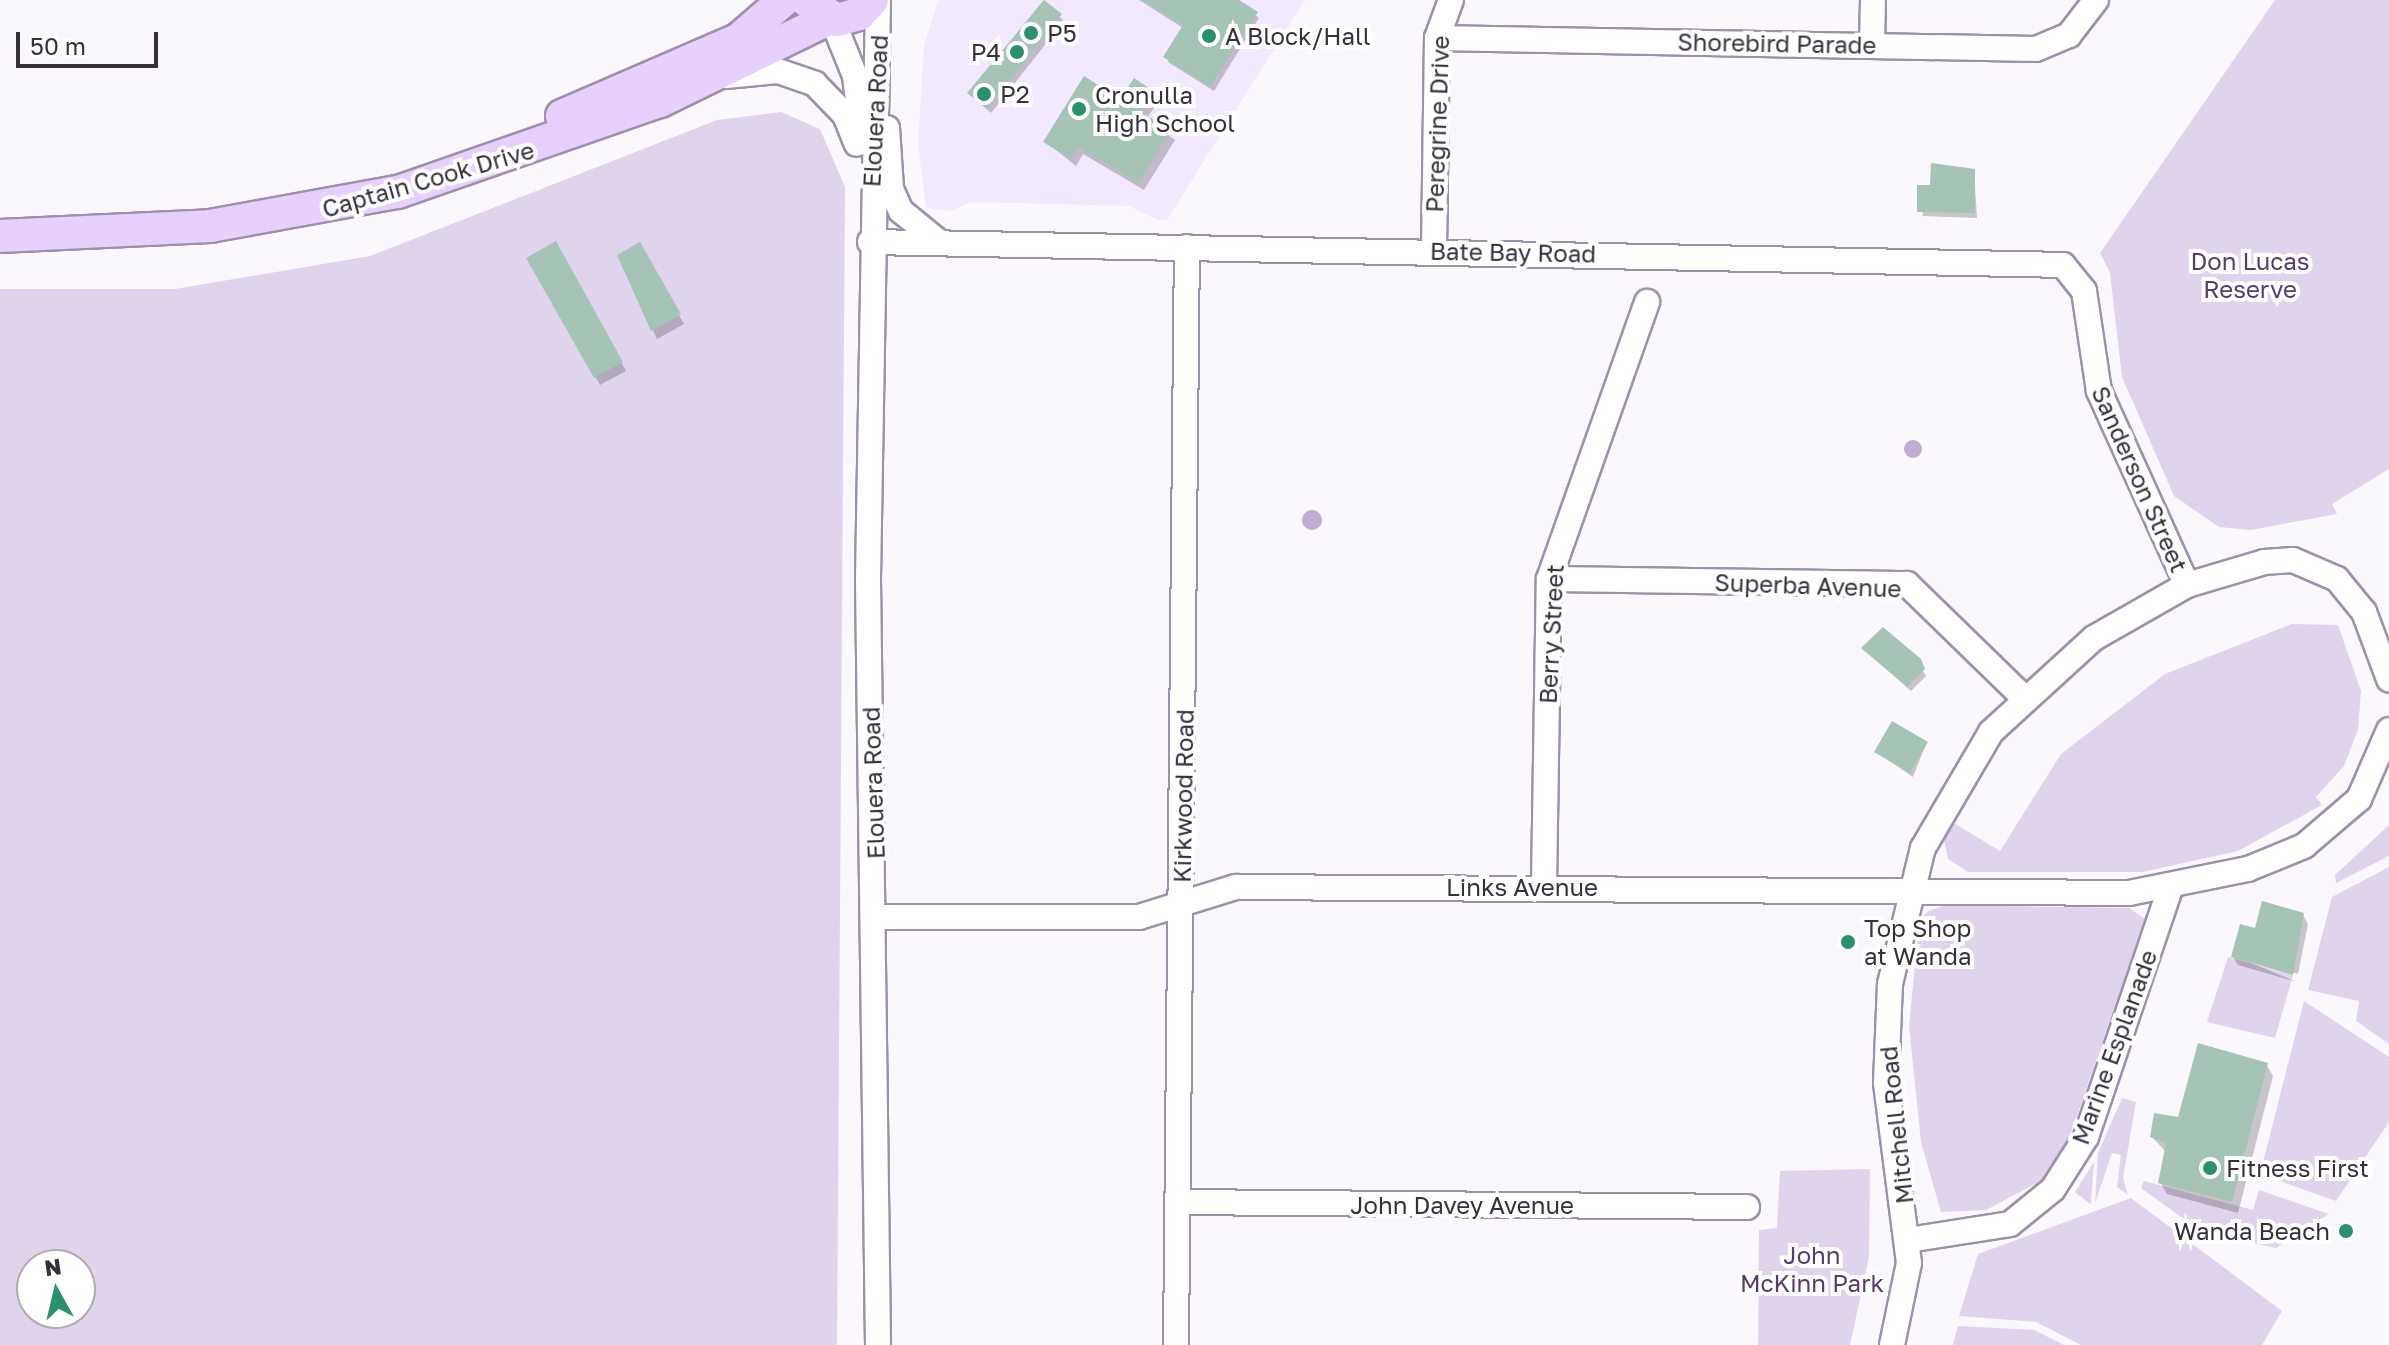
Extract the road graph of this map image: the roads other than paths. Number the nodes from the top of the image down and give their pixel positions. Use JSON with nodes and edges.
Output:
{"nodes":[{"id":1,"x":784,"y":0,"type":"edge"},
{"id":2,"x":875,"y":0,"type":"edge"},
{"id":3,"x":1451,"y":0,"type":"edge"},
{"id":4,"x":1873,"y":0,"type":"edge"},
{"id":5,"x":2096,"y":0,"type":"edge"},
{"id":6,"x":822,"y":12,"type":"edge"},
{"id":7,"x":1437,"y":38,"type":"junction"},
{"id":8,"x":1872,"y":44,"type":"junction"},
{"id":9,"x":879,"y":66,"type":"junction"},
{"id":10,"x":708,"y":80,"type":"junction"},
{"id":11,"x":862,"y":162,"type":"junction"},
{"id":12,"x":0,"y":219,"type":"edge"},
{"id":13,"x":870,"y":232,"type":"junction"},
{"id":14,"x":0,"y":236,"type":"edge"},
{"id":15,"x":941,"y":244,"type":"junction"},
{"id":16,"x":1187,"y":247,"type":"junction"},
{"id":17,"x":1434,"y":251,"type":"junction"},
{"id":18,"x":2079,"y":278,"type":"joint"},
{"id":19,"x":1647,"y":302,"type":"dead end"},
{"id":20,"x":1549,"y":579,"type":"junction"},
{"id":21,"x":2187,"y":585,"type":"junction"},
{"id":22,"x":2389,"y":679,"type":"edge"},
{"id":23,"x":2022,"y":696,"type":"junction"},
{"id":24,"x":2389,"y":730,"type":"edge"},
{"id":25,"x":1544,"y":886,"type":"junction"},
{"id":26,"x":2171,"y":886,"type":"junction"},
{"id":27,"x":1908,"y":892,"type":"junction"},
{"id":28,"x":1182,"y":903,"type":"junction"},
{"id":29,"x":878,"y":917,"type":"junction"},
{"id":30,"x":1177,"y":1202,"type":"junction"},
{"id":31,"x":1747,"y":1207,"type":"dead end"},
{"id":32,"x":1908,"y":1240,"type":"junction"},
{"id":33,"x":878,"y":1345,"type":"edge"},
{"id":34,"x":1176,"y":1345,"type":"edge"},
{"id":35,"x":1892,"y":1345,"type":"edge"}],
"edges":[{"from":1,"to":12,"type":"main road","name":"Captain Cook Drive"},
{"from":2,"to":6,"type":"main road","name":"Captain Cook Drive"},
{"from":2,"to":9,"type":"street","name":"Elouera Road"},
{"from":3,"to":7,"type":"street","name":"Peregrine Drive"},
{"from":4,"to":8,"type":"street"},
{"from":5,"to":8,"type":"street","name":"Shorebird Parade"},
{"from":6,"to":10,"type":"main road","name":"Captain Cook Drive"},
{"from":6,"to":11,"type":"street","name":"Elouera Road"},
{"from":7,"to":8,"type":"street","name":"Shorebird Parade"},
{"from":7,"to":17,"type":"street","name":"Peregrine Drive"},
{"from":9,"to":13,"type":"street","name":"Elouera Road"},
{"from":9,"to":15,"type":"street"},
{"from":10,"to":11,"type":"street"},
{"from":10,"to":14,"type":"main road","name":"Captain Cook Drive"},
{"from":11,"to":13,"type":"street","name":"Elouera Road"},
{"from":13,"to":15,"type":"street","name":"Bate Bay Road"},
{"from":13,"to":29,"type":"street","name":"Elouera Road"},
{"from":15,"to":16,"type":"street","name":"Bate Bay Road"},
{"from":16,"to":17,"type":"street","name":"Bate Bay Road"},
{"from":16,"to":28,"type":"street","name":"Kirkwood Road"},
{"from":17,"to":18,"type":"street","name":"Bate Bay Road"},
{"from":18,"to":21,"type":"street","name":"Sanderson Street"},
{"from":19,"to":20,"type":"street","name":"Berry Street"},
{"from":20,"to":23,"type":"street","name":"Superba Avenue"},
{"from":20,"to":25,"type":"street","name":"Berry Street"},
{"from":21,"to":22,"type":"street","name":"Mitchell Road"},
{"from":21,"to":23,"type":"street","name":"Mitchell Road"},
{"from":23,"to":27,"type":"street","name":"Mitchell Road"},
{"from":24,"to":26,"type":"street","name":"Links Avenue"},
{"from":25,"to":27,"type":"street","name":"Links Avenue"},
{"from":25,"to":28,"type":"street","name":"Links Avenue"},
{"from":26,"to":27,"type":"street","name":"Links Avenue"},
{"from":26,"to":32,"type":"street","name":"Marine Esplanade"},
{"from":27,"to":32,"type":"street","name":"Mitchell Road"},
{"from":28,"to":29,"type":"street","name":"Links Avenue"},
{"from":28,"to":30,"type":"street","name":"Kirkwood Road"},
{"from":29,"to":33,"type":"street","name":"Elouera Road"},
{"from":30,"to":31,"type":"street","name":"John Davey Avenue"},
{"from":30,"to":34,"type":"street","name":"Kirkwood Road"},
{"from":32,"to":35,"type":"street","name":"Mitchell Road"}]}
